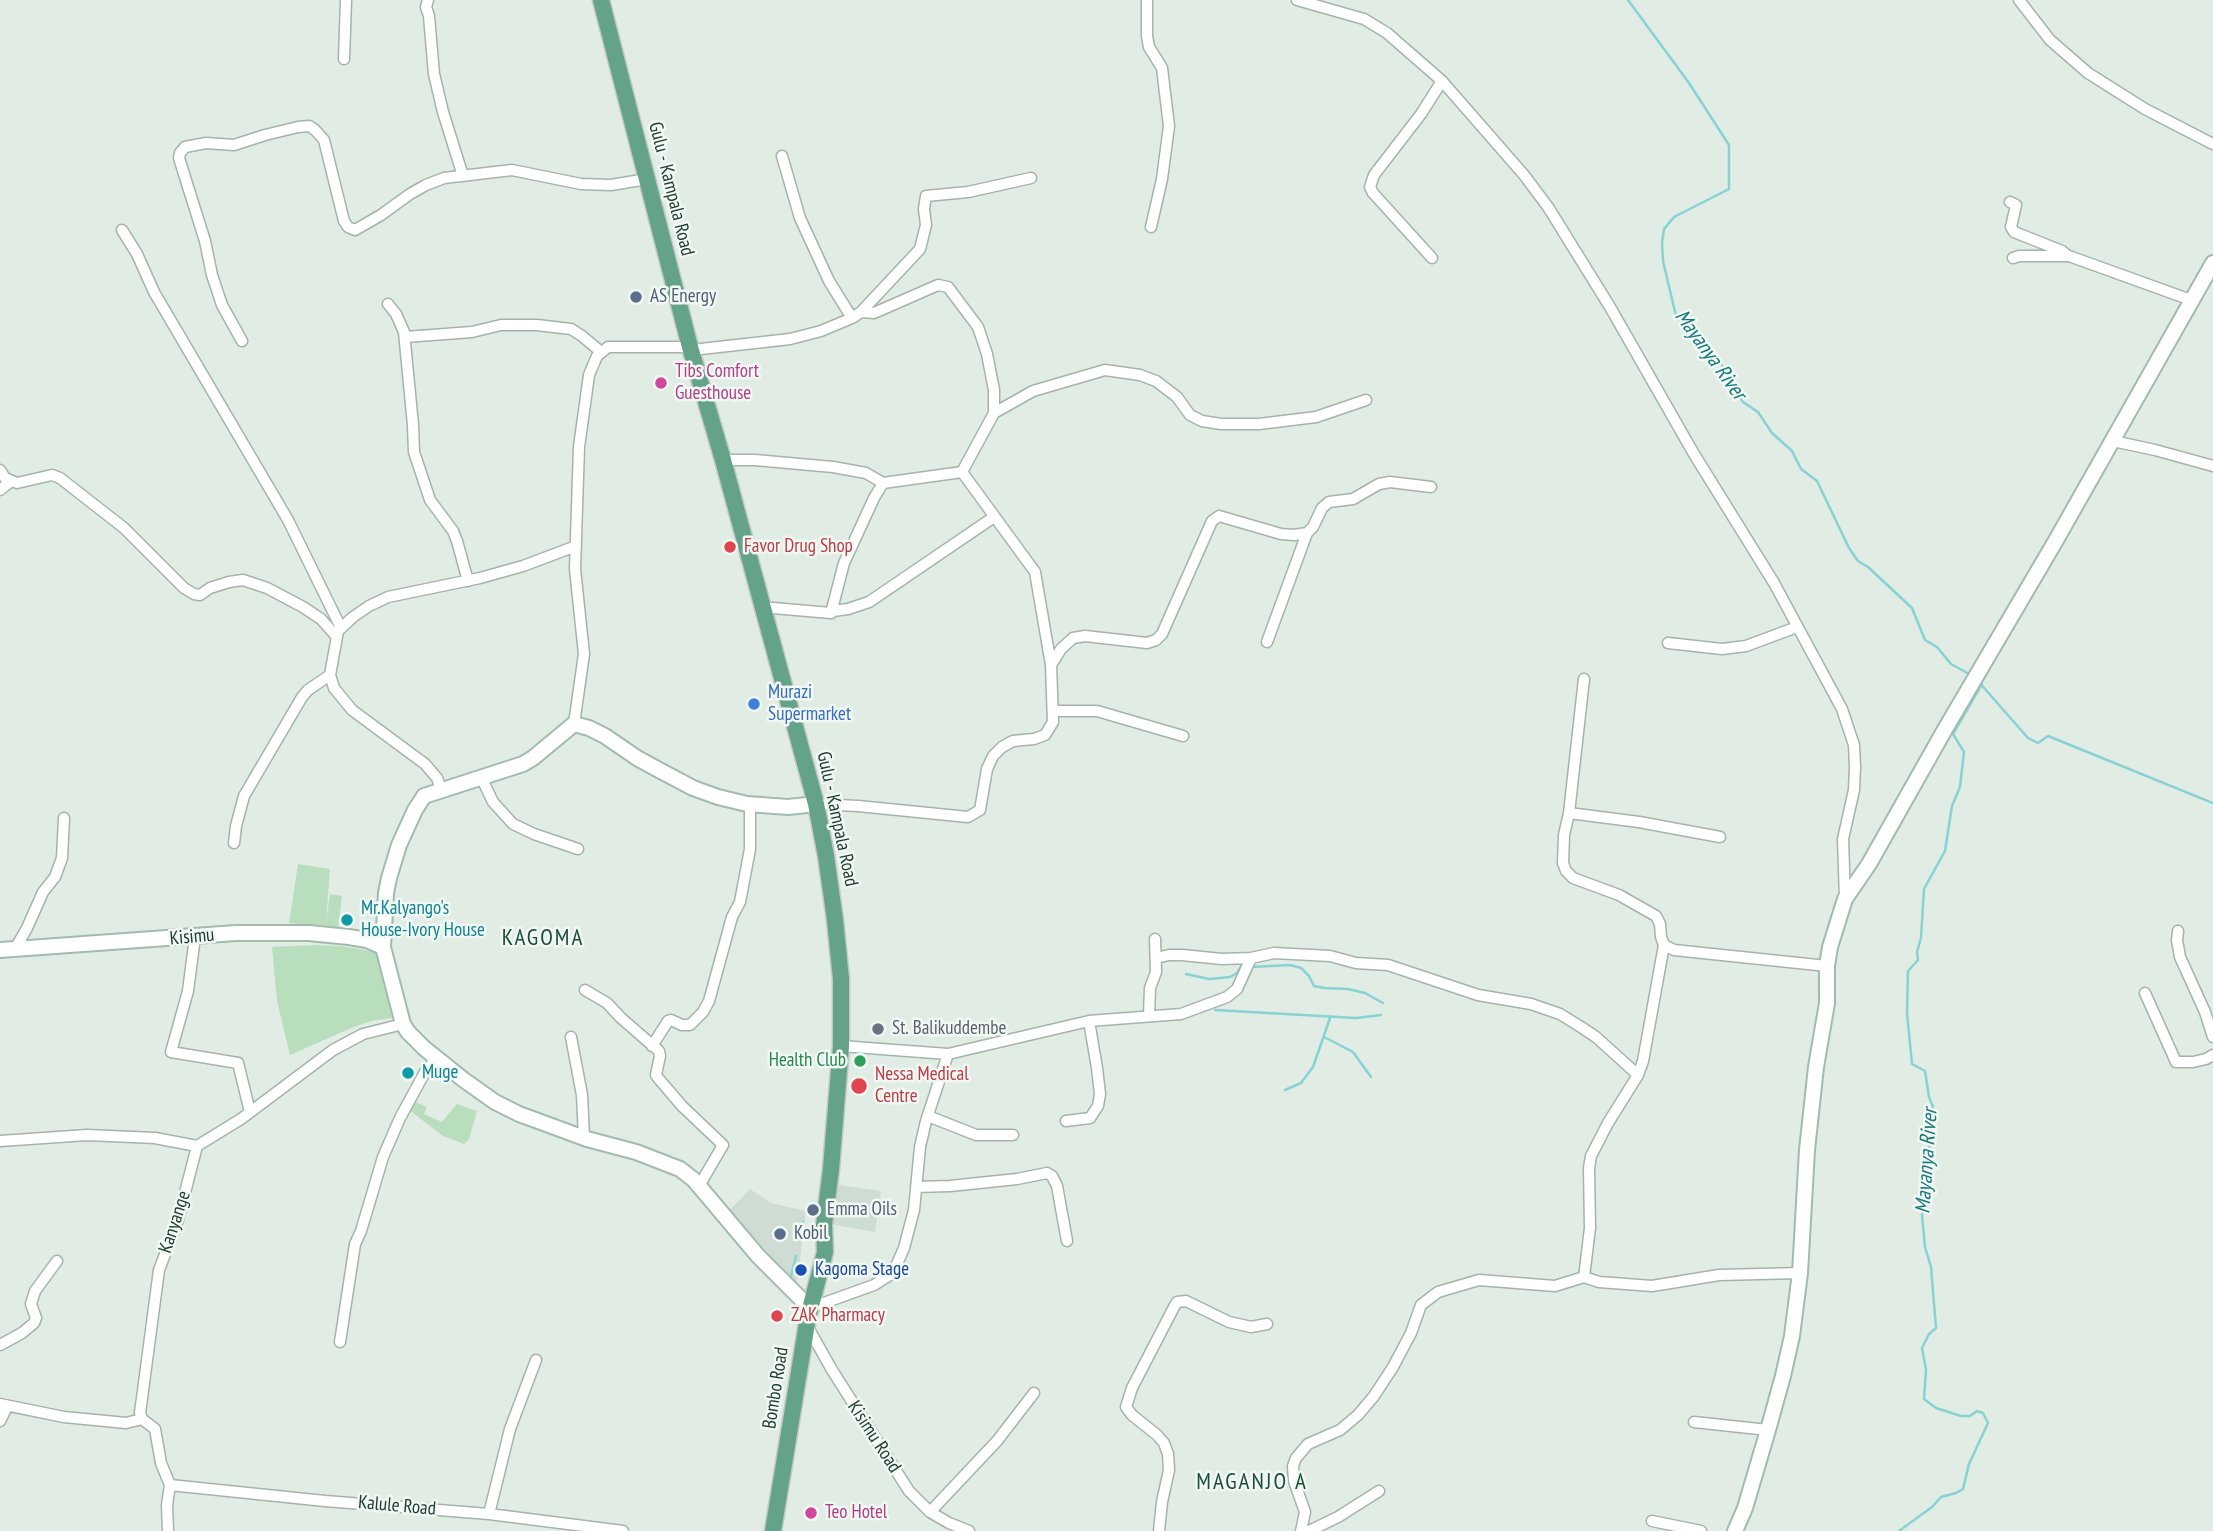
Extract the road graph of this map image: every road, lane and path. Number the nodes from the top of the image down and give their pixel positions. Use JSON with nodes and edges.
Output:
{"nodes":[{"id":1,"x":346,"y":0,"type":"edge"},
{"id":2,"x":428,"y":0,"type":"edge"},
{"id":3,"x":601,"y":0,"type":"edge"},
{"id":4,"x":1147,"y":0,"type":"edge"},
{"id":5,"x":1297,"y":0,"type":"edge"},
{"id":6,"x":2019,"y":0,"type":"edge"},
{"id":7,"x":344,"y":58,"type":"dead end"},
{"id":8,"x":1442,"y":80,"type":"junction"},
{"id":9,"x":2213,"y":145,"type":"edge"},
{"id":10,"x":782,"y":156,"type":"dead end"},
{"id":11,"x":463,"y":176,"type":"junction"},
{"id":12,"x":1031,"y":178,"type":"dead end"},
{"id":13,"x":647,"y":179,"type":"junction"},
{"id":14,"x":2010,"y":202,"type":"dead end"},
{"id":15,"x":1151,"y":227,"type":"dead end"},
{"id":16,"x":122,"y":230,"type":"dead end"},
{"id":17,"x":2068,"y":256,"type":"junction"},
{"id":18,"x":1432,"y":258,"type":"dead end"},
{"id":19,"x":2013,"y":258,"type":"dead end"},
{"id":20,"x":2213,"y":263,"type":"edge"},
{"id":21,"x":2191,"y":300,"type":"junction"},
{"id":22,"x":388,"y":304,"type":"dead end"},
{"id":23,"x":856,"y":315,"type":"junction"},
{"id":24,"x":405,"y":337,"type":"junction"},
{"id":25,"x":242,"y":341,"type":"dead end"},
{"id":26,"x":691,"y":349,"type":"junction"},
{"id":27,"x":601,"y":352,"type":"junction"},
{"id":28,"x":1366,"y":400,"type":"dead end"},
{"id":29,"x":994,"y":413,"type":"junction"},
{"id":30,"x":2113,"y":441,"type":"junction"},
{"id":31,"x":723,"y":460,"type":"junction"},
{"id":32,"x":2213,"y":466,"type":"edge"},
{"id":33,"x":0,"y":470,"type":"edge"},
{"id":34,"x":962,"y":471,"type":"junction"},
{"id":35,"x":10,"y":482,"type":"junction"},
{"id":36,"x":883,"y":483,"type":"junction"},
{"id":37,"x":1431,"y":487,"type":"dead end"},
{"id":38,"x":0,"y":490,"type":"edge"},
{"id":39,"x":994,"y":517,"type":"junction"},
{"id":40,"x":1307,"y":533,"type":"junction"},
{"id":41,"x":576,"y":546,"type":"junction"},
{"id":42,"x":468,"y":581,"type":"junction"},
{"id":43,"x":761,"y":607,"type":"junction"},
{"id":44,"x":833,"y":611,"type":"junction"},
{"id":45,"x":1797,"y":627,"type":"junction"},
{"id":46,"x":339,"y":632,"type":"junction"},
{"id":47,"x":1267,"y":642,"type":"dead end"},
{"id":48,"x":1668,"y":643,"type":"dead end"},
{"id":49,"x":1051,"y":665,"type":"junction"},
{"id":50,"x":330,"y":675,"type":"junction"},
{"id":51,"x":1584,"y":679,"type":"dead end"},
{"id":52,"x":1053,"y":711,"type":"junction"},
{"id":53,"x":573,"y":724,"type":"junction"},
{"id":54,"x":1183,"y":736,"type":"dead end"},
{"id":55,"x":481,"y":777,"type":"junction"},
{"id":56,"x":441,"y":789,"type":"junction"},
{"id":57,"x":750,"y":804,"type":"junction"},
{"id":58,"x":816,"y":804,"type":"junction"},
{"id":59,"x":1569,"y":813,"type":"junction"},
{"id":60,"x":64,"y":818,"type":"dead end"},
{"id":61,"x":1720,"y":837,"type":"dead end"},
{"id":62,"x":234,"y":843,"type":"dead end"},
{"id":63,"x":578,"y":849,"type":"dead end"},
{"id":64,"x":1845,"y":899,"type":"junction"},
{"id":65,"x":2178,"y":932,"type":"dead end"},
{"id":66,"x":195,"y":937,"type":"junction"},
{"id":67,"x":1155,"y":939,"type":"dead end"},
{"id":68,"x":1664,"y":945,"type":"junction"},
{"id":69,"x":383,"y":947,"type":"junction"},
{"id":70,"x":7,"y":949,"type":"edge"},
{"id":71,"x":1156,"y":958,"type":"junction"},
{"id":72,"x":1251,"y":958,"type":"junction"},
{"id":73,"x":1826,"y":967,"type":"junction"},
{"id":74,"x":585,"y":990,"type":"dead end"},
{"id":75,"x":2145,"y":993,"type":"dead end"},
{"id":76,"x":1149,"y":1016,"type":"junction"},
{"id":77,"x":1089,"y":1021,"type":"junction"},
{"id":78,"x":403,"y":1024,"type":"junction"},
{"id":79,"x":571,"y":1037,"type":"dead end"},
{"id":80,"x":2213,"y":1037,"type":"edge"},
{"id":81,"x":652,"y":1046,"type":"junction"},
{"id":82,"x":841,"y":1046,"type":"junction"},
{"id":83,"x":948,"y":1054,"type":"junction"},
{"id":84,"x":2213,"y":1055,"type":"edge"},
{"id":85,"x":437,"y":1057,"type":"junction"},
{"id":86,"x":1638,"y":1075,"type":"junction"},
{"id":87,"x":250,"y":1112,"type":"junction"},
{"id":88,"x":928,"y":1116,"type":"junction"},
{"id":89,"x":1066,"y":1121,"type":"dead end"},
{"id":90,"x":1013,"y":1135,"type":"dead end"},
{"id":91,"x":584,"y":1138,"type":"junction"},
{"id":92,"x":0,"y":1141,"type":"edge"},
{"id":93,"x":197,"y":1146,"type":"junction"},
{"id":94,"x":699,"y":1186,"type":"junction"},
{"id":95,"x":916,"y":1187,"type":"junction"},
{"id":96,"x":1067,"y":1241,"type":"dead end"},
{"id":97,"x":825,"y":1252,"type":"joint"},
{"id":98,"x":57,"y":1261,"type":"dead end"},
{"id":99,"x":1800,"y":1273,"type":"junction"},
{"id":100,"x":1584,"y":1277,"type":"junction"},
{"id":101,"x":809,"y":1313,"type":"junction"},
{"id":102,"x":1267,"y":1324,"type":"dead end"},
{"id":103,"x":340,"y":1342,"type":"dead end"},
{"id":104,"x":0,"y":1345,"type":"edge"},
{"id":105,"x":536,"y":1360,"type":"dead end"},
{"id":106,"x":1034,"y":1393,"type":"dead end"},
{"id":107,"x":3,"y":1405,"type":"edge"},
{"id":108,"x":142,"y":1419,"type":"junction"},
{"id":109,"x":0,"y":1421,"type":"edge"},
{"id":110,"x":1694,"y":1422,"type":"dead end"},
{"id":111,"x":1768,"y":1430,"type":"junction"},
{"id":112,"x":170,"y":1485,"type":"junction"},
{"id":113,"x":1379,"y":1491,"type":"dead end"},
{"id":114,"x":930,"y":1512,"type":"junction"},
{"id":115,"x":489,"y":1514,"type":"junction"},
{"id":116,"x":1652,"y":1521,"type":"dead end"},
{"id":117,"x":168,"y":1531,"type":"edge"},
{"id":118,"x":623,"y":1531,"type":"edge"},
{"id":119,"x":774,"y":1531,"type":"edge"},
{"id":120,"x":968,"y":1531,"type":"edge"},
{"id":121,"x":1159,"y":1531,"type":"edge"},
{"id":122,"x":1301,"y":1531,"type":"edge"},
{"id":123,"x":1309,"y":1531,"type":"edge"},
{"id":124,"x":1702,"y":1531,"type":"edge"},
{"id":125,"x":1735,"y":1531,"type":"edge"}],
"edges":[{"from":1,"to":7,"type":"street"},
{"from":2,"to":11,"type":"street"},
{"from":3,"to":13,"type":"main road","name":"Gulu - Kampala Road"},
{"from":4,"to":15,"type":"street"},
{"from":5,"to":8,"type":"street"},
{"from":6,"to":9,"type":"street"},
{"from":8,"to":18,"type":"street"},
{"from":8,"to":45,"type":"street"},
{"from":10,"to":23,"type":"street"},
{"from":11,"to":13,"type":"street"},
{"from":11,"to":25,"type":"street"},
{"from":12,"to":23,"type":"street"},
{"from":13,"to":26,"type":"main road","name":"Gulu - Kampala Road"},
{"from":14,"to":17,"type":"street"},
{"from":16,"to":46,"type":"street"},
{"from":17,"to":19,"type":"street"},
{"from":17,"to":21,"type":"street"},
{"from":20,"to":21,"type":"street"},
{"from":21,"to":30,"type":"street"},
{"from":22,"to":24,"type":"street"},
{"from":23,"to":26,"type":"street"},
{"from":23,"to":29,"type":"street"},
{"from":24,"to":27,"type":"street"},
{"from":24,"to":42,"type":"street"},
{"from":26,"to":27,"type":"street"},
{"from":26,"to":31,"type":"main road","name":"Gulu - Kampala Road"},
{"from":27,"to":41,"type":"street"},
{"from":28,"to":29,"type":"street"},
{"from":29,"to":34,"type":"street"},
{"from":30,"to":32,"type":"street"},
{"from":30,"to":64,"type":"street"},
{"from":31,"to":36,"type":"street"},
{"from":31,"to":43,"type":"main road","name":"Gulu - Kampala Road"},
{"from":33,"to":35,"type":"street"},
{"from":34,"to":36,"type":"street"},
{"from":34,"to":39,"type":"street"},
{"from":35,"to":38,"type":"street"},
{"from":35,"to":46,"type":"street"},
{"from":36,"to":44,"type":"street"},
{"from":37,"to":40,"type":"street"},
{"from":39,"to":44,"type":"street"},
{"from":39,"to":49,"type":"street"},
{"from":40,"to":47,"type":"street"},
{"from":40,"to":49,"type":"street"},
{"from":41,"to":42,"type":"street"},
{"from":41,"to":53,"type":"street"},
{"from":42,"to":46,"type":"street"},
{"from":43,"to":44,"type":"street"},
{"from":43,"to":58,"type":"main road","name":"Gulu - Kampala Road"},
{"from":45,"to":48,"type":"street"},
{"from":45,"to":64,"type":"street"},
{"from":46,"to":50,"type":"street"},
{"from":49,"to":52,"type":"street"},
{"from":50,"to":56,"type":"street"},
{"from":50,"to":62,"type":"street"},
{"from":51,"to":59,"type":"street"},
{"from":52,"to":54,"type":"street"},
{"from":52,"to":58,"type":"street"},
{"from":53,"to":55,"type":"street"},
{"from":53,"to":57,"type":"street"},
{"from":55,"to":56,"type":"street"},
{"from":55,"to":63,"type":"street"},
{"from":56,"to":69,"type":"street"},
{"from":57,"to":58,"type":"street"},
{"from":57,"to":81,"type":"street"},
{"from":58,"to":82,"type":"main road","name":"Gulu - Kampala Road"},
{"from":59,"to":61,"type":"street"},
{"from":59,"to":68,"type":"street"},
{"from":60,"to":70,"type":"street"},
{"from":64,"to":73,"type":"street"},
{"from":65,"to":80,"type":"street"},
{"from":66,"to":69,"type":"street","name":"Kisimu"},
{"from":66,"to":70,"type":"street","name":"Kisimu"},
{"from":66,"to":87,"type":"street"},
{"from":67,"to":71,"type":"street"},
{"from":68,"to":73,"type":"street"},
{"from":68,"to":86,"type":"street"},
{"from":69,"to":78,"type":"street"},
{"from":71,"to":72,"type":"street"},
{"from":71,"to":76,"type":"street"},
{"from":72,"to":76,"type":"street"},
{"from":72,"to":86,"type":"street"},
{"from":73,"to":99,"type":"street"},
{"from":74,"to":81,"type":"street"},
{"from":75,"to":84,"type":"street"},
{"from":76,"to":77,"type":"street"},
{"from":77,"to":83,"type":"street"},
{"from":77,"to":89,"type":"street"},
{"from":78,"to":85,"type":"street"},
{"from":78,"to":87,"type":"street"},
{"from":79,"to":91,"type":"street"},
{"from":81,"to":94,"type":"street"},
{"from":82,"to":83,"type":"street"},
{"from":82,"to":97,"type":"main road","name":"Gulu - Kampala Road"},
{"from":83,"to":88,"type":"street"},
{"from":85,"to":91,"type":"street"},
{"from":85,"to":103,"type":"street"},
{"from":86,"to":100,"type":"street"},
{"from":87,"to":93,"type":"street"},
{"from":88,"to":90,"type":"street"},
{"from":88,"to":95,"type":"street"},
{"from":91,"to":94,"type":"street"},
{"from":92,"to":93,"type":"street"},
{"from":93,"to":108,"type":"street","name":"Kanyange"},
{"from":94,"to":101,"type":"street"},
{"from":95,"to":96,"type":"street"},
{"from":95,"to":101,"type":"street"},
{"from":97,"to":101,"type":"main road","name":"Bombo Road"},
{"from":98,"to":104,"type":"street"},
{"from":99,"to":100,"type":"street"},
{"from":99,"to":111,"type":"street"},
{"from":100,"to":122,"type":"street"},
{"from":101,"to":114,"type":"street","name":"Kisimu Road"},
{"from":101,"to":119,"type":"main road","name":"Bombo Road"},
{"from":102,"to":121,"type":"street"},
{"from":105,"to":115,"type":"street"},
{"from":106,"to":114,"type":"street"},
{"from":107,"to":108,"type":"street"},
{"from":107,"to":109,"type":"street"},
{"from":108,"to":112,"type":"street"},
{"from":110,"to":111,"type":"street"},
{"from":111,"to":125,"type":"street"},
{"from":112,"to":115,"type":"street","name":"Kalule Road"},
{"from":112,"to":117,"type":"street"},
{"from":113,"to":123,"type":"street"},
{"from":114,"to":120,"type":"street","name":"Kisimu Road"},
{"from":115,"to":118,"type":"street","name":"Kalule Road"},
{"from":116,"to":124,"type":"street"}]}
